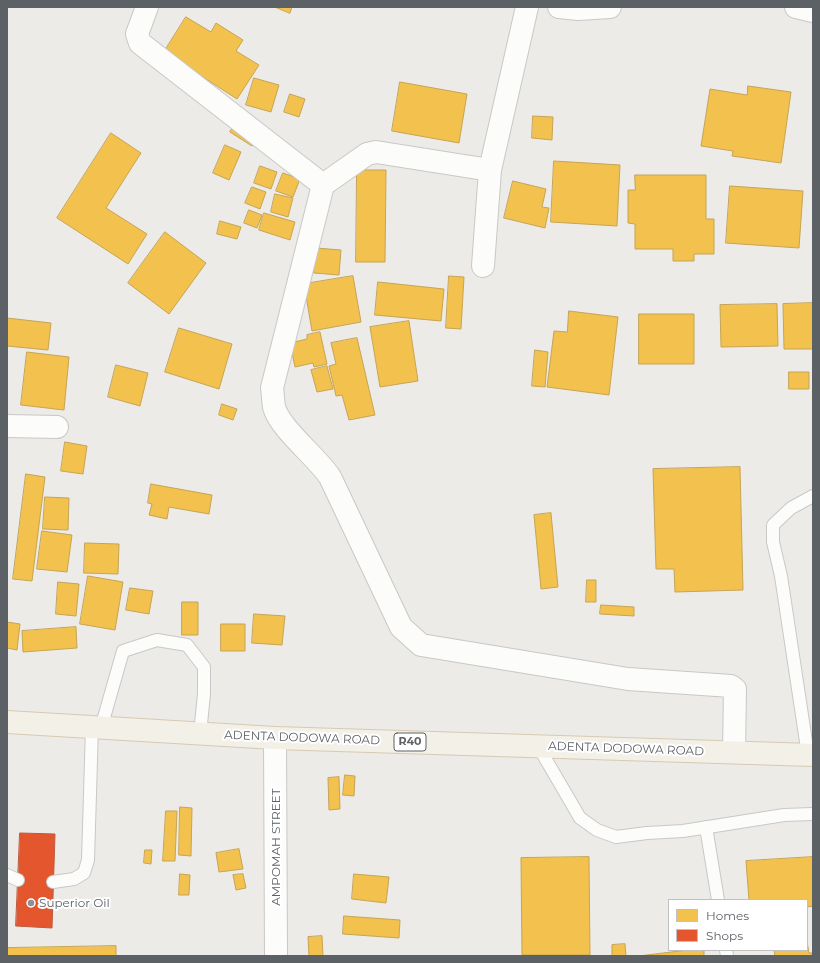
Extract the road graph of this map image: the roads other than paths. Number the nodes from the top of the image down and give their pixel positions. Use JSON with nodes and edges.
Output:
{"nodes":[{"id":1,"x":147,"y":7,"type":"edge"},
{"id":2,"x":527,"y":7,"type":"edge"},
{"id":3,"x":610,"y":7,"type":"edge"},
{"id":4,"x":796,"y":7,"type":"edge"},
{"id":5,"x":572,"y":8,"type":"edge"},
{"id":6,"x":813,"y":11,"type":"edge"},
{"id":7,"x":490,"y":170,"type":"junction"},
{"id":8,"x":323,"y":185,"type":"junction"},
{"id":9,"x":483,"y":266,"type":"dead end"},
{"id":10,"x":7,"y":426,"type":"edge"},
{"id":11,"x":57,"y":427,"type":"dead end"},
{"id":12,"x":813,"y":496,"type":"edge"},
{"id":13,"x":7,"y":722,"type":"edge"},
{"id":14,"x":97,"y":728,"type":"junction"},
{"id":15,"x":200,"y":734,"type":"junction"},
{"id":16,"x":275,"y":738,"type":"junction"},
{"id":17,"x":538,"y":746,"type":"junction"},
{"id":18,"x":734,"y":752,"type":"junction"},
{"id":19,"x":811,"y":755,"type":"edge"},
{"id":20,"x":813,"y":814,"type":"edge"},
{"id":21,"x":706,"y":826,"type":"junction"},
{"id":22,"x":53,"y":882,"type":"dead end"},
{"id":23,"x":718,"y":899,"type":"edge"},
{"id":24,"x":276,"y":956,"type":"edge"}],
"edges":[{"from":1,"to":8,"type":"street"},
{"from":2,"to":7,"type":"street"},
{"from":3,"to":5,"type":"street"},
{"from":4,"to":6,"type":"street"},
{"from":7,"to":8,"type":"street"},
{"from":7,"to":9,"type":"street"},
{"from":8,"to":18,"type":"street"},
{"from":10,"to":11,"type":"street"},
{"from":12,"to":19,"type":"lane"},
{"from":13,"to":14,"type":"main road","name":"ADENTA DODOWA ROAD","number":"R40"},
{"from":14,"to":15,"type":"main road","name":"ADENTA DODOWA ROAD","number":"R40"},
{"from":14,"to":15,"type":"lane"},
{"from":14,"to":22,"type":"lane"},
{"from":15,"to":16,"type":"main road","name":"ADENTA DODOWA ROAD","number":"R40"},
{"from":16,"to":17,"type":"main road","name":"ADENTA DODOWA ROAD","number":"R40"},
{"from":16,"to":24,"type":"street","name":"AMPOMAH STREET"},
{"from":17,"to":18,"type":"main road","name":"ADENTA DODOWA ROAD","number":"R40"},
{"from":17,"to":21,"type":"lane"},
{"from":18,"to":19,"type":"main road","name":"ADENTA DODOWA ROAD","number":"R40"},
{"from":20,"to":21,"type":"lane"},
{"from":21,"to":23,"type":"lane"}]}
